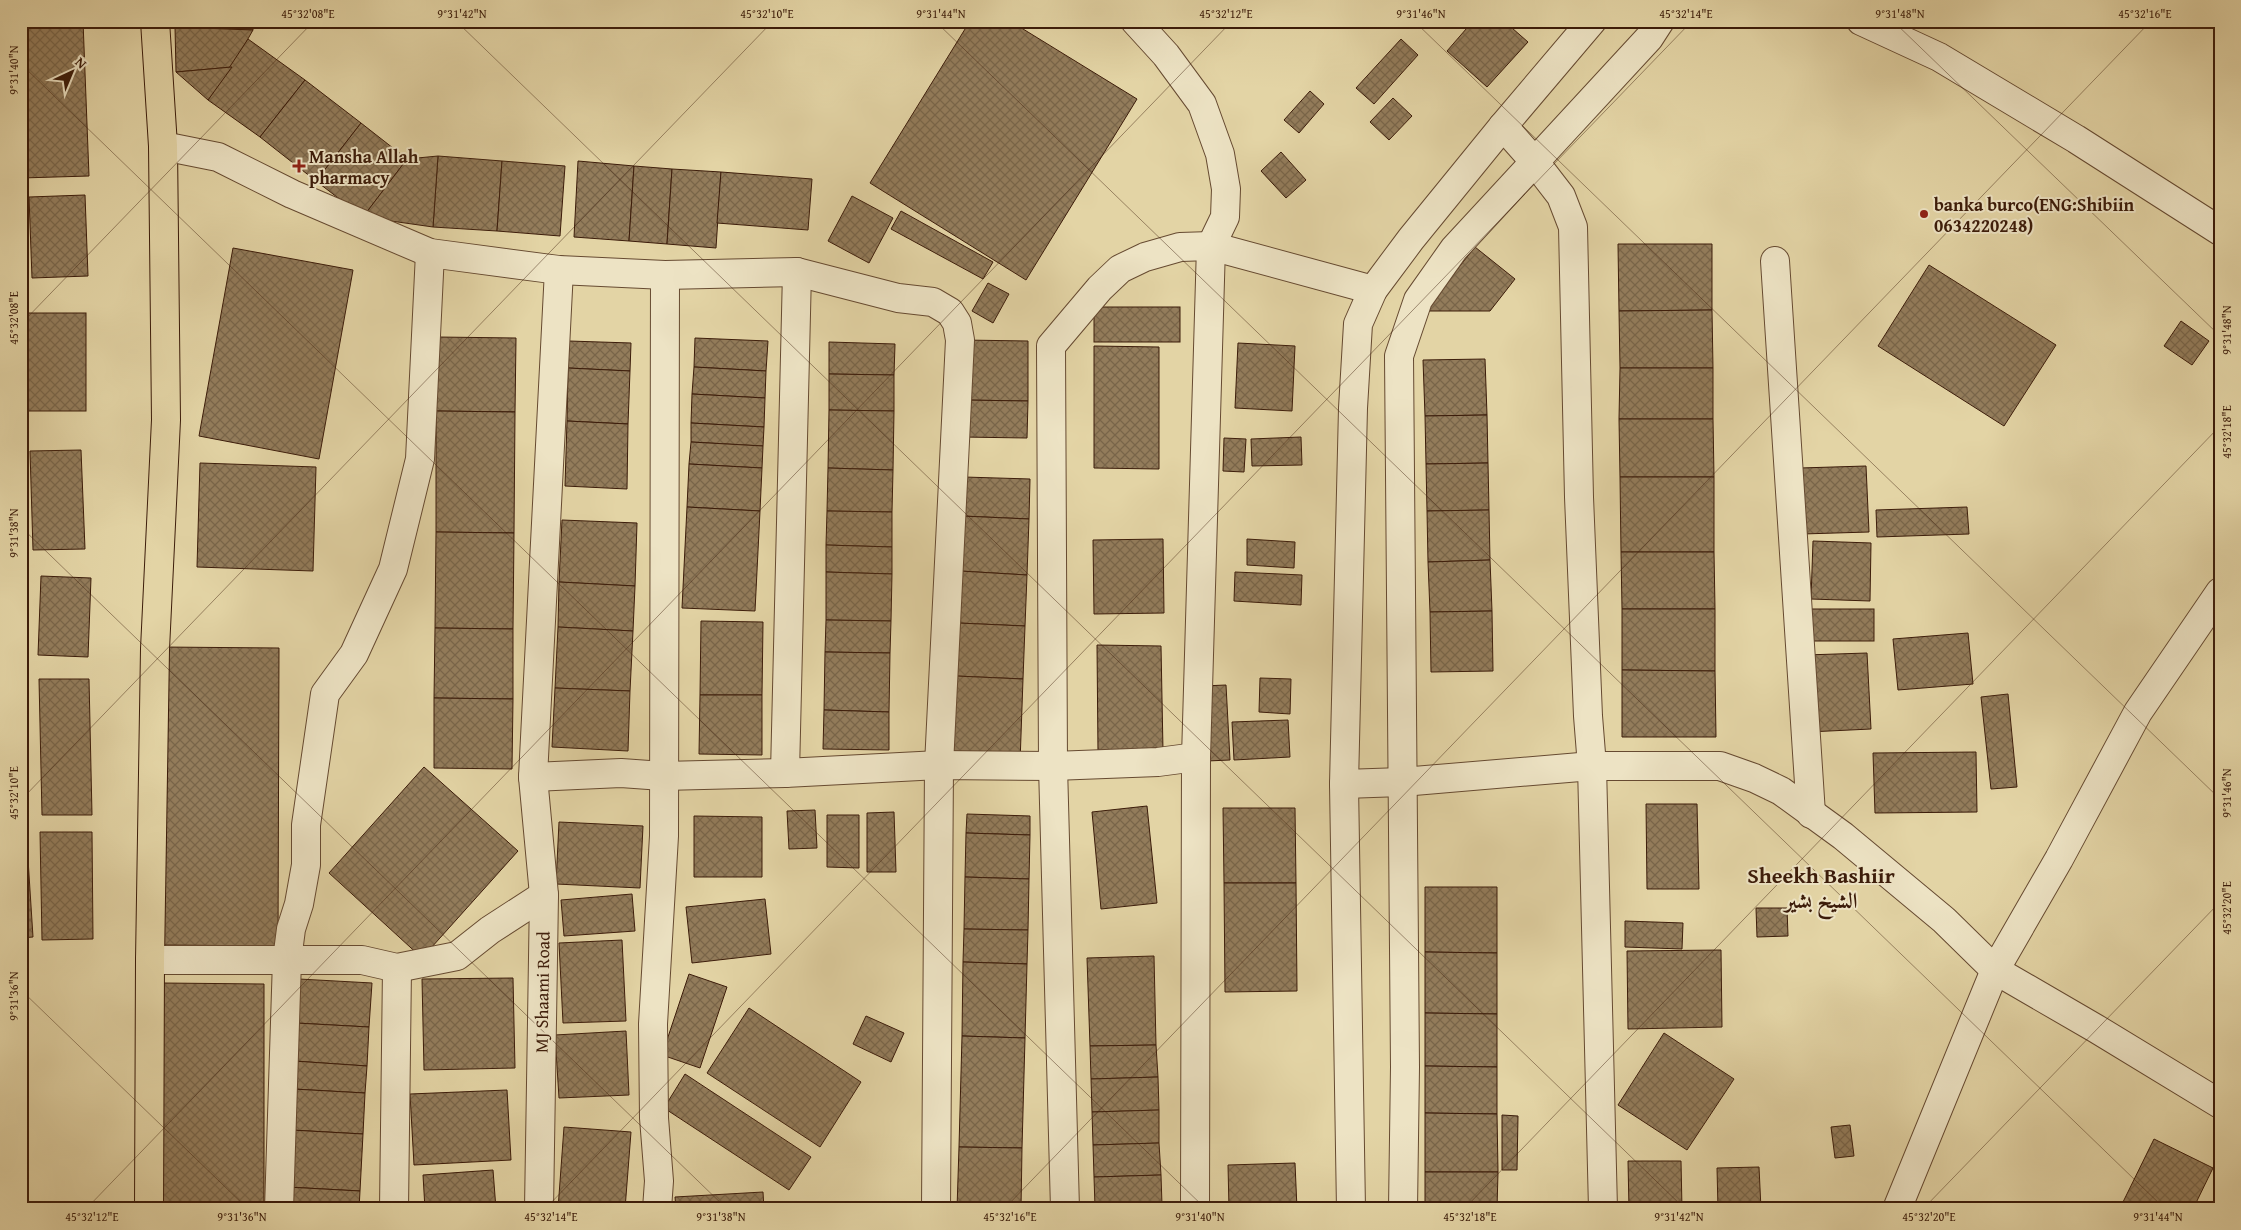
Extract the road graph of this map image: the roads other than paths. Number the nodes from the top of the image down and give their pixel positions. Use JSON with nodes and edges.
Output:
{"nodes":[{"id":1,"x":156,"y":21,"type":"edge"},
{"id":2,"x":1135,"y":21,"type":"edge"},
{"id":3,"x":1592,"y":21,"type":"edge"},
{"id":4,"x":1660,"y":21,"type":"edge"},
{"id":5,"x":1860,"y":21,"type":"edge"},
{"id":6,"x":1503,"y":126,"type":"junction"},
{"id":7,"x":163,"y":146,"type":"junction"},
{"id":8,"x":1534,"y":161,"type":"junction"},
{"id":9,"x":2220,"y":231,"type":"edge"},
{"id":10,"x":1211,"y":246,"type":"junction"},
{"id":11,"x":430,"y":253,"type":"junction"},
{"id":12,"x":1776,"y":261,"type":"dead end"},
{"id":13,"x":559,"y":270,"type":"junction"},
{"id":14,"x":797,"y":272,"type":"junction"},
{"id":15,"x":665,"y":275,"type":"junction"},
{"id":16,"x":1373,"y":290,"type":"junction"},
{"id":17,"x":2220,"y":592,"type":"edge"},
{"id":18,"x":1196,"y":757,"type":"junction"},
{"id":19,"x":939,"y":765,"type":"junction"},
{"id":20,"x":1053,"y":766,"type":"junction"},
{"id":21,"x":1592,"y":766,"type":"junction"},
{"id":22,"x":785,"y":773,"type":"junction"},
{"id":23,"x":664,"y":776,"type":"junction"},
{"id":24,"x":533,"y":777,"type":"junction"},
{"id":25,"x":1402,"y":782,"type":"junction"},
{"id":26,"x":1344,"y":784,"type":"junction"},
{"id":27,"x":1811,"y":814,"type":"junction"},
{"id":28,"x":544,"y":895,"type":"junction"},
{"id":29,"x":150,"y":960,"type":"junction"},
{"id":30,"x":287,"y":960,"type":"junction"},
{"id":31,"x":397,"y":968,"type":"junction"},
{"id":32,"x":1995,"y":970,"type":"junction"},
{"id":33,"x":2220,"y":1104,"type":"edge"},
{"id":34,"x":149,"y":1209,"type":"edge"},
{"id":35,"x":279,"y":1209,"type":"edge"},
{"id":36,"x":394,"y":1209,"type":"edge"},
{"id":37,"x":539,"y":1209,"type":"edge"},
{"id":38,"x":657,"y":1209,"type":"edge"},
{"id":39,"x":936,"y":1209,"type":"edge"},
{"id":40,"x":1065,"y":1209,"type":"edge"},
{"id":41,"x":1195,"y":1209,"type":"edge"},
{"id":42,"x":1351,"y":1209,"type":"edge"},
{"id":43,"x":1403,"y":1209,"type":"edge"},
{"id":44,"x":1603,"y":1209,"type":"edge"},
{"id":45,"x":1897,"y":1209,"type":"edge"}],
"edges":[{"from":1,"to":7,"type":"main road"},
{"from":2,"to":10,"type":"street"},
{"from":3,"to":6,"type":"street"},
{"from":4,"to":8,"type":"street"},
{"from":5,"to":9,"type":"street"},
{"from":6,"to":8,"type":"street"},
{"from":6,"to":16,"type":"street"},
{"from":7,"to":11,"type":"street"},
{"from":7,"to":29,"type":"main road"},
{"from":8,"to":21,"type":"street"},
{"from":8,"to":25,"type":"street"},
{"from":10,"to":16,"type":"street"},
{"from":10,"to":18,"type":"street"},
{"from":10,"to":20,"type":"street"},
{"from":11,"to":13,"type":"street"},
{"from":11,"to":30,"type":"street"},
{"from":12,"to":27,"type":"street"},
{"from":13,"to":15,"type":"street"},
{"from":13,"to":24,"type":"street","name":"MJ Shaami Road"},
{"from":14,"to":15,"type":"street"},
{"from":14,"to":19,"type":"street"},
{"from":14,"to":22,"type":"street"},
{"from":15,"to":23,"type":"street"},
{"from":16,"to":26,"type":"street"},
{"from":17,"to":32,"type":"street"},
{"from":18,"to":20,"type":"street"},
{"from":18,"to":41,"type":"street"},
{"from":19,"to":20,"type":"street"},
{"from":19,"to":22,"type":"street"},
{"from":19,"to":39,"type":"street"},
{"from":20,"to":40,"type":"street"},
{"from":21,"to":25,"type":"street"},
{"from":21,"to":27,"type":"street"},
{"from":21,"to":44,"type":"street"},
{"from":22,"to":23,"type":"street"},
{"from":23,"to":24,"type":"street"},
{"from":23,"to":38,"type":"street"},
{"from":24,"to":28,"type":"street","name":"MJ Shaami Road"},
{"from":25,"to":26,"type":"street"},
{"from":25,"to":43,"type":"street"},
{"from":26,"to":42,"type":"street"},
{"from":27,"to":32,"type":"street"},
{"from":28,"to":31,"type":"street"},
{"from":28,"to":37,"type":"street","name":"MJ Shaami Road"},
{"from":29,"to":30,"type":"street"},
{"from":29,"to":34,"type":"main road"},
{"from":30,"to":31,"type":"street"},
{"from":30,"to":35,"type":"street"},
{"from":31,"to":36,"type":"street"},
{"from":32,"to":33,"type":"street"},
{"from":32,"to":45,"type":"street"}]}
